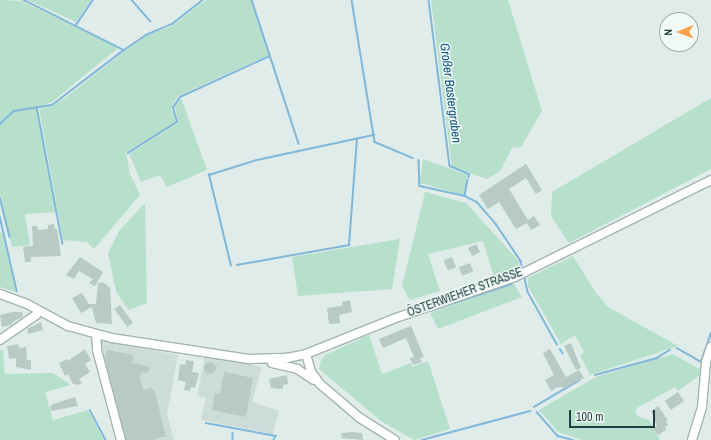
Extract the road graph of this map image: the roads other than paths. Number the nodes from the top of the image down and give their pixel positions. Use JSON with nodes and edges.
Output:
{"nodes":[{"id":1,"x":711,"y":180,"type":"edge"},
{"id":2,"x":0,"y":294,"type":"edge"},
{"id":3,"x":38,"y":310,"type":"junction"},
{"id":4,"x":96,"y":334,"type":"junction"},
{"id":5,"x":0,"y":340,"type":"edge"},
{"id":6,"x":711,"y":347,"type":"edge"},
{"id":7,"x":207,"y":353,"type":"junction"},
{"id":8,"x":302,"y":355,"type":"junction"},
{"id":9,"x":304,"y":373,"type":"junction"},
{"id":10,"x":320,"y":384,"type":"junction"},
{"id":11,"x":121,"y":440,"type":"edge"},
{"id":12,"x":395,"y":440,"type":"edge"},
{"id":13,"x":692,"y":440,"type":"edge"}],
"edges":[{"from":1,"to":8,"type":"street","name":"ÖSTERWIEHER STRASSE"},
{"from":2,"to":3,"type":"street","name":"ÖSTERWIEHER STRASSE"},
{"from":3,"to":4,"type":"street","name":"ÖSTERWIEHER STRASSE"},
{"from":3,"to":5,"type":"street"},
{"from":4,"to":7,"type":"street","name":"ÖSTERWIEHER STRASSE"},
{"from":4,"to":11,"type":"street"},
{"from":6,"to":13,"type":"street"},
{"from":7,"to":8,"type":"street","name":"ÖSTERWIEHER STRASSE"},
{"from":7,"to":9,"type":"street","name":"ÖSTERWIEHER STRASSE"},
{"from":8,"to":9,"type":"street"},
{"from":8,"to":10,"type":"street"},
{"from":9,"to":10,"type":"street","name":"ÖSTERWIEHER STRASSE"},
{"from":10,"to":12,"type":"street"}]}
